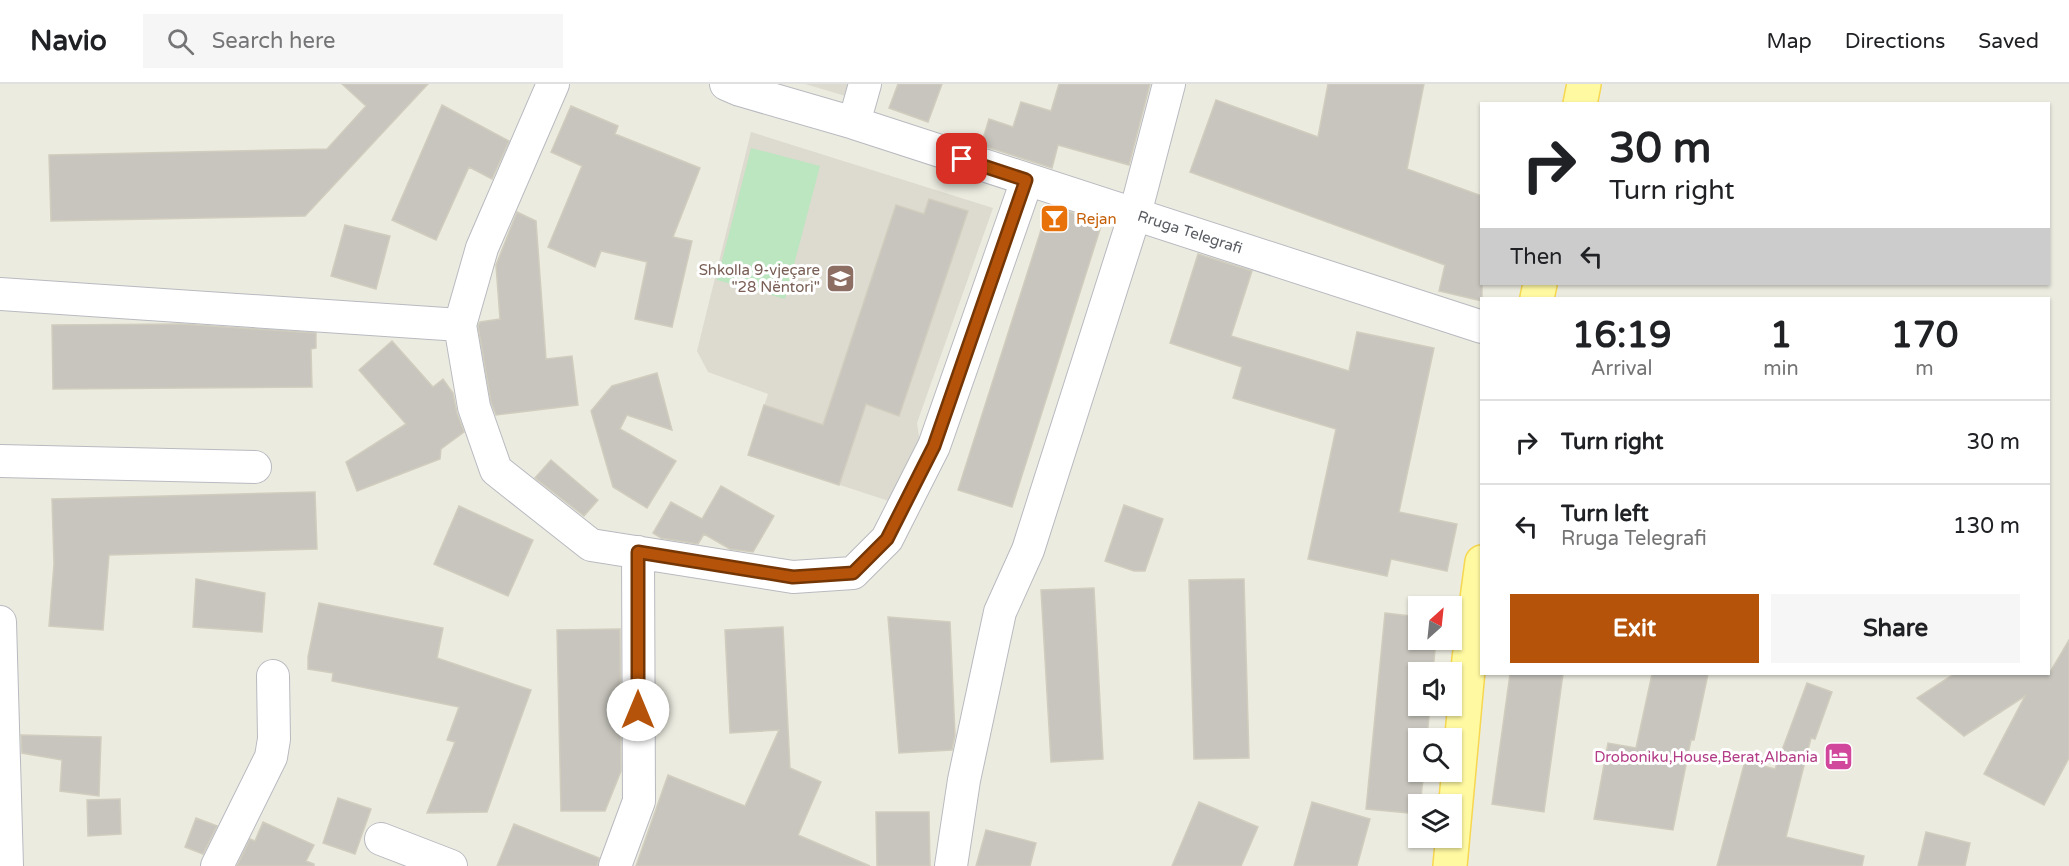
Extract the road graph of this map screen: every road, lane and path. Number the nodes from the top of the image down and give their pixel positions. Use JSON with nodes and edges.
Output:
{"nodes":[{"id":1,"x":553,"y":84,"type":"edge"},
{"id":2,"x":726,"y":84,"type":"edge"},
{"id":3,"x":866,"y":84,"type":"edge"},
{"id":4,"x":1169,"y":84,"type":"edge"},
{"id":5,"x":1584,"y":84,"type":"edge"},
{"id":6,"x":1580,"y":102,"type":"edge"},
{"id":7,"x":854,"y":123,"type":"junction"},
{"id":8,"x":1026,"y":180,"type":"junction"},
{"id":9,"x":1135,"y":214,"type":"junction"},
{"id":10,"x":0,"y":294,"type":"edge"},
{"id":11,"x":460,"y":326,"type":"junction"},
{"id":12,"x":1480,"y":326,"type":"edge"},
{"id":13,"x":0,"y":461,"type":"edge"},
{"id":14,"x":255,"y":467,"type":"dead end"},
{"id":15,"x":638,"y":552,"type":"junction"},
{"id":16,"x":1480,"y":576,"type":"edge"},
{"id":17,"x":0,"y":622,"type":"edge"},
{"id":18,"x":273,"y":676,"type":"dead end"},
{"id":19,"x":381,"y":839,"type":"dead end"},
{"id":20,"x":7,"y":866,"type":"edge"},
{"id":21,"x":217,"y":866,"type":"edge"},
{"id":22,"x":451,"y":866,"type":"edge"},
{"id":23,"x":615,"y":866,"type":"edge"},
{"id":24,"x":951,"y":866,"type":"edge"},
{"id":25,"x":1450,"y":866,"type":"edge"}],
"edges":[{"from":1,"to":11,"type":"street"},
{"from":2,"to":7,"type":"street","name":"Rruga Telegrafi"},
{"from":3,"to":7,"type":"street"},
{"from":4,"to":9,"type":"street"},
{"from":5,"to":6,"type":"main road"},
{"from":7,"to":8,"type":"street","name":"Rruga Telegrafi"},
{"from":8,"to":9,"type":"street","name":"Rruga Telegrafi"},
{"from":8,"to":15,"type":"street"},
{"from":9,"to":12,"type":"street","name":"Rruga Telegrafi"},
{"from":9,"to":24,"type":"street"},
{"from":10,"to":11,"type":"street"},
{"from":11,"to":15,"type":"street"},
{"from":13,"to":14,"type":"street"},
{"from":15,"to":23,"type":"street"},
{"from":16,"to":25,"type":"main road"},
{"from":17,"to":20,"type":"street"},
{"from":18,"to":21,"type":"street"},
{"from":19,"to":22,"type":"street"}]}
